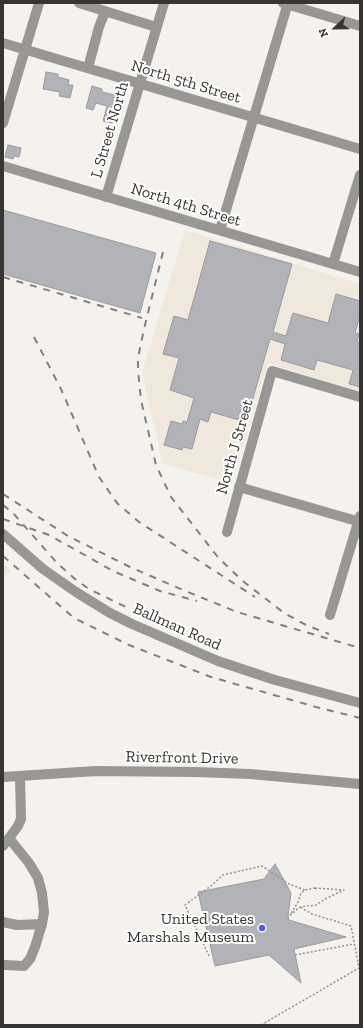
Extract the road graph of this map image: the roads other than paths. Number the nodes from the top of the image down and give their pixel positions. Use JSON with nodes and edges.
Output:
{"nodes":[{"id":1,"x":39,"y":3,"type":"edge"},
{"id":2,"x":79,"y":3,"type":"edge"},
{"id":3,"x":164,"y":3,"type":"edge"},
{"id":4,"x":286,"y":3,"type":"edge"},
{"id":5,"x":105,"y":12,"type":"junction"},
{"id":6,"x":360,"y":26,"type":"edge"},
{"id":7,"x":156,"y":27,"type":"junction"},
{"id":8,"x":3,"y":43,"type":"edge"},
{"id":9,"x":25,"y":50,"type":"junction"},
{"id":10,"x":88,"y":68,"type":"junction"},
{"id":11,"x":139,"y":83,"type":"junction"},
{"id":12,"x":253,"y":117,"type":"junction"},
{"id":13,"x":3,"y":123,"type":"edge"},
{"id":14,"x":360,"y":149,"type":"edge"},
{"id":15,"x":3,"y":166,"type":"edge"},
{"id":16,"x":360,"y":175,"type":"edge"},
{"id":17,"x":106,"y":197,"type":"junction"},
{"id":18,"x":220,"y":230,"type":"junction"},
{"id":19,"x":333,"y":264,"type":"junction"},
{"id":20,"x":360,"y":272,"type":"edge"},
{"id":21,"x":360,"y":397,"type":"edge"},
{"id":22,"x":239,"y":487,"type":"junction"},
{"id":23,"x":359,"y":519,"type":"edge"},
{"id":24,"x":227,"y":532,"type":"dead end"},
{"id":25,"x":3,"y":534,"type":"edge"},
{"id":26,"x":330,"y":615,"type":"dead end"},
{"id":27,"x":360,"y":703,"type":"edge"},
{"id":28,"x":20,"y":776,"type":"junction"},
{"id":29,"x":3,"y":777,"type":"edge"},
{"id":30,"x":360,"y":784,"type":"edge"},
{"id":31,"x":6,"y":842,"type":"edge"},
{"id":32,"x":3,"y":922,"type":"edge"},
{"id":33,"x":42,"y":924,"type":"junction"},
{"id":34,"x":5,"y":965,"type":"dead end"}],
"edges":[{"from":1,"to":9,"type":"street"},
{"from":2,"to":5,"type":"street"},
{"from":3,"to":7,"type":"street","name":"L Street North"},
{"from":4,"to":6,"type":"street"},
{"from":4,"to":12,"type":"street"},
{"from":5,"to":7,"type":"street"},
{"from":5,"to":10,"type":"street"},
{"from":7,"to":11,"type":"street","name":"L Street North"},
{"from":8,"to":9,"type":"street","name":"North 5th Street"},
{"from":9,"to":10,"type":"street","name":"North 5th Street"},
{"from":9,"to":13,"type":"street"},
{"from":10,"to":11,"type":"street","name":"North 5th Street"},
{"from":11,"to":12,"type":"street","name":"North 5th Street"},
{"from":11,"to":17,"type":"street","name":"L Street North"},
{"from":12,"to":14,"type":"street","name":"North 5th Street"},
{"from":12,"to":18,"type":"street"},
{"from":15,"to":17,"type":"street","name":"North 4th Street"},
{"from":16,"to":19,"type":"street"},
{"from":17,"to":18,"type":"street","name":"North 4th Street"},
{"from":18,"to":19,"type":"street","name":"North 4th Street"},
{"from":19,"to":20,"type":"street","name":"North 4th Street"},
{"from":21,"to":22,"type":"street","name":"North J Street"},
{"from":22,"to":23,"type":"street"},
{"from":22,"to":24,"type":"street","name":"North J Street"},
{"from":23,"to":26,"type":"street"},
{"from":25,"to":27,"type":"street","name":"Ballman Road"},
{"from":28,"to":29,"type":"street","name":"Riverfront Drive"},
{"from":28,"to":30,"type":"street","name":"Riverfront Drive"},
{"from":28,"to":31,"type":"street"},
{"from":31,"to":33,"type":"street"},
{"from":32,"to":33,"type":"street"},
{"from":33,"to":34,"type":"street"}]}
